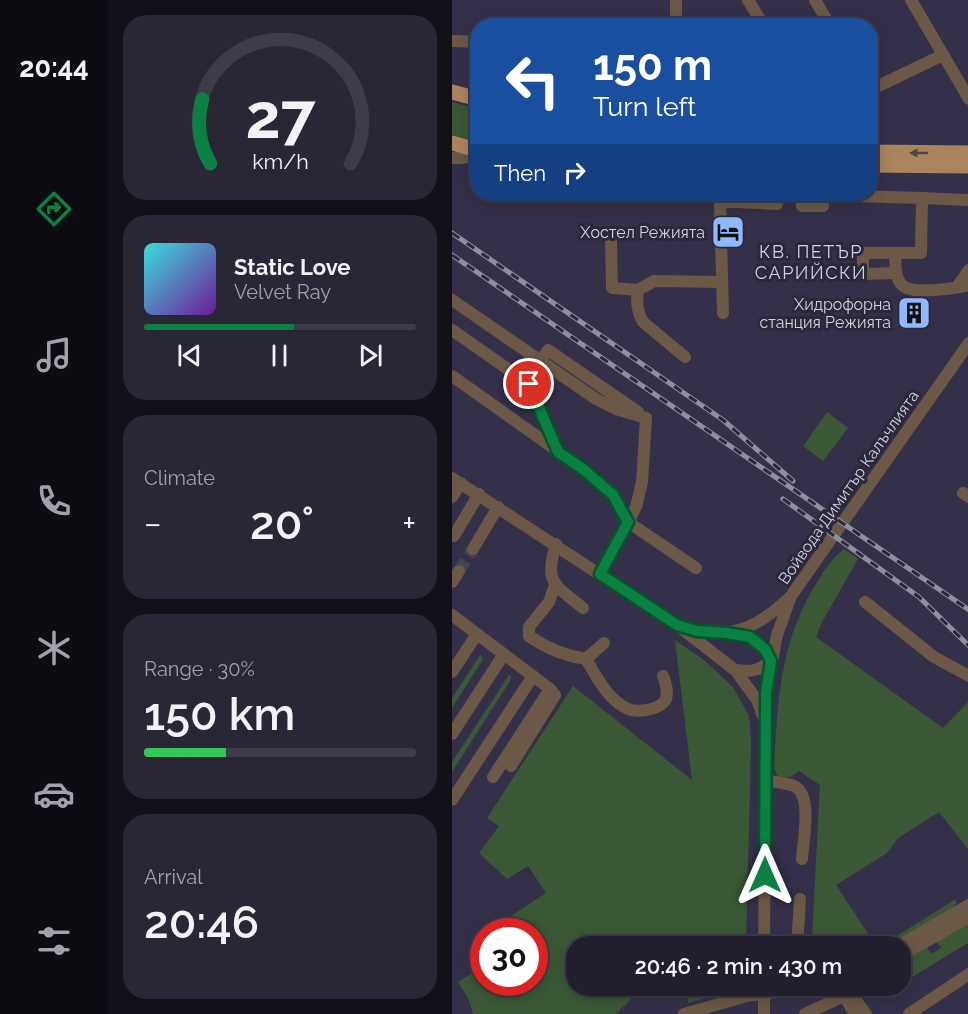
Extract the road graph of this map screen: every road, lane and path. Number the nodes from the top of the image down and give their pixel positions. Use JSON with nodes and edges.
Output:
{"nodes":[{"id":1,"x":676,"y":0,"type":"edge"},
{"id":2,"x":748,"y":0,"type":"edge"},
{"id":3,"x":815,"y":0,"type":"edge"},
{"id":4,"x":911,"y":0,"type":"edge"},
{"id":5,"x":676,"y":18,"type":"edge"},
{"id":6,"x":759,"y":18,"type":"edge"},
{"id":7,"x":825,"y":18,"type":"edge"},
{"id":8,"x":452,"y":41,"type":"edge"},
{"id":9,"x":470,"y":42,"type":"edge"},
{"id":10,"x":943,"y":55,"type":"junction"},
{"id":11,"x":878,"y":86,"type":"edge"},
{"id":12,"x":452,"y":92,"type":"edge"},
{"id":13,"x":470,"y":97,"type":"edge"},
{"id":14,"x":968,"y":99,"type":"edge"},
{"id":15,"x":452,"y":143,"type":"edge"},
{"id":16,"x":470,"y":149,"type":"edge"},
{"id":17,"x":878,"y":152,"type":"edge"},
{"id":18,"x":968,"y":153,"type":"edge"},
{"id":19,"x":470,"y":155,"type":"edge"},
{"id":20,"x":452,"y":158,"type":"edge"},
{"id":21,"x":878,"y":165,"type":"edge"},
{"id":22,"x":968,"y":166,"type":"edge"},
{"id":23,"x":878,"y":197,"type":"edge"},
{"id":24,"x":922,"y":198,"type":"junction"},
{"id":25,"x":968,"y":200,"type":"edge"},
{"id":26,"x":724,"y":201,"type":"edge"},
{"id":27,"x":758,"y":201,"type":"edge"},
{"id":28,"x":802,"y":201,"type":"edge"},
{"id":29,"x":822,"y":201,"type":"edge"},
{"id":30,"x":777,"y":204,"type":"dead end"},
{"id":31,"x":611,"y":241,"type":"dead end"},
{"id":32,"x":895,"y":253,"type":"junction"},
{"id":33,"x":968,"y":270,"type":"edge"},
{"id":34,"x":895,"y":273,"type":"junction"},
{"id":35,"x":722,"y":282,"type":"junction"},
{"id":36,"x":963,"y":286,"type":"edge"},
{"id":37,"x":638,"y":290,"type":"junction"},
{"id":38,"x":452,"y":300,"type":"edge"},
{"id":39,"x":723,"y":313,"type":"dead end"},
{"id":40,"x":452,"y":330,"type":"edge"},
{"id":41,"x":968,"y":343,"type":"edge"},
{"id":42,"x":685,"y":357,"type":"dead end"},
{"id":43,"x":452,"y":376,"type":"edge"},
{"id":44,"x":558,"y":452,"type":"junction"},
{"id":45,"x":456,"y":481,"type":"edge"},
{"id":46,"x":479,"y":494,"type":"junction"},
{"id":47,"x":452,"y":497,"type":"edge"},
{"id":48,"x":498,"y":507,"type":"junction"},
{"id":49,"x":464,"y":519,"type":"junction"},
{"id":50,"x":628,"y":522,"type":"junction"},
{"id":51,"x":483,"y":532,"type":"junction"},
{"id":52,"x":454,"y":536,"type":"dead end"},
{"id":53,"x":556,"y":544,"type":"junction"},
{"id":54,"x":473,"y":549,"type":"tunnel mouth"},
{"id":55,"x":696,"y":568,"type":"dead end"},
{"id":56,"x":600,"y":574,"type":"junction"},
{"id":57,"x":555,"y":585,"type":"junction"},
{"id":58,"x":791,"y":596,"type":"junction"},
{"id":59,"x":865,"y":603,"type":"dead end"},
{"id":60,"x":582,"y":608,"type":"dead end"},
{"id":61,"x":452,"y":615,"type":"edge"},
{"id":62,"x":677,"y":625,"type":"junction"},
{"id":63,"x":727,"y":633,"type":"junction"},
{"id":64,"x":477,"y":634,"type":"junction"},
{"id":65,"x":604,"y":643,"type":"dead end"},
{"id":66,"x":504,"y":654,"type":"junction"},
{"id":67,"x":586,"y":659,"type":"junction"},
{"id":68,"x":771,"y":661,"type":"junction"},
{"id":69,"x":735,"y":670,"type":"junction"},
{"id":70,"x":452,"y":672,"type":"edge"},
{"id":71,"x":533,"y":676,"type":"junction"},
{"id":72,"x":663,"y":676,"type":"dead end"},
{"id":73,"x":968,"y":676,"type":"edge"},
{"id":74,"x":550,"y":689,"type":"junction"},
{"id":75,"x":766,"y":723,"type":"junction"},
{"id":76,"x":452,"y":734,"type":"edge"},
{"id":77,"x":511,"y":766,"type":"dead end"},
{"id":78,"x":493,"y":777,"type":"dead end"},
{"id":79,"x":765,"y":780,"type":"junction"},
{"id":80,"x":452,"y":800,"type":"edge"},
{"id":81,"x":802,"y":859,"type":"dead end"},
{"id":82,"x":800,"y":899,"type":"dead end"},
{"id":83,"x":968,"y":905,"type":"edge"},
{"id":84,"x":968,"y":917,"type":"edge"},
{"id":85,"x":764,"y":936,"type":"edge"},
{"id":86,"x":798,"y":936,"type":"edge"},
{"id":87,"x":911,"y":939,"type":"edge"},
{"id":88,"x":911,"y":950,"type":"edge"},
{"id":89,"x":968,"y":974,"type":"edge"},
{"id":90,"x":742,"y":996,"type":"edge"},
{"id":91,"x":764,"y":996,"type":"edge"},
{"id":92,"x":844,"y":996,"type":"joint"},
{"id":93,"x":853,"y":996,"type":"edge"},
{"id":94,"x":684,"y":1014,"type":"edge"},
{"id":95,"x":764,"y":1014,"type":"edge"},
{"id":96,"x":805,"y":1014,"type":"edge"},
{"id":97,"x":856,"y":1014,"type":"edge"},
{"id":98,"x":866,"y":1014,"type":"edge"},
{"id":99,"x":909,"y":1014,"type":"edge"}],
"edges":[{"from":1,"to":5,"type":"street"},
{"from":2,"to":6,"type":"street"},
{"from":3,"to":7,"type":"street"},
{"from":4,"to":10,"type":"street"},
{"from":8,"to":9,"type":"street"},
{"from":10,"to":11,"type":"street"},
{"from":10,"to":14,"type":"street"},
{"from":12,"to":13,"type":"main road"},
{"from":15,"to":16,"type":"main road"},
{"from":18,"to":17,"type":"main road","one_way":true},
{"from":19,"to":20,"type":"street"},
{"from":21,"to":22,"type":"main road"},
{"from":23,"to":24,"type":"street"},
{"from":24,"to":25,"type":"street"},
{"from":24,"to":32,"type":"street"},
{"from":26,"to":35,"type":"street"},
{"from":27,"to":30,"type":"street"},
{"from":28,"to":29,"type":"street"},
{"from":31,"to":37,"type":"street"},
{"from":32,"to":34,"type":"street"},
{"from":32,"to":34,"type":"street"},
{"from":33,"to":36,"type":"street"},
{"from":34,"to":36,"type":"street"},
{"from":35,"to":37,"type":"street"},
{"from":35,"to":39,"type":"street"},
{"from":37,"to":42,"type":"street"},
{"from":38,"to":50,"type":"street"},
{"from":40,"to":44,"type":"street"},
{"from":41,"to":58,"type":"street","name":"Войвода Димитър Калъчлията"},
{"from":43,"to":44,"type":"street"},
{"from":44,"to":50,"type":"street"},
{"from":45,"to":46,"type":"street"},
{"from":45,"to":47,"type":"street"},
{"from":46,"to":48,"type":"street"},
{"from":46,"to":49,"type":"street"},
{"from":48,"to":51,"type":"street"},
{"from":48,"to":53,"type":"street"},
{"from":49,"to":51,"type":"street"},
{"from":49,"to":52,"type":"street"},
{"from":50,"to":55,"type":"street"},
{"from":50,"to":56,"type":"street"},
{"from":51,"to":54,"type":"street"},
{"from":53,"to":56,"type":"street"},
{"from":53,"to":57,"type":"street"},
{"from":56,"to":62,"type":"street"},
{"from":57,"to":60,"type":"street"},
{"from":57,"to":67,"type":"street"},
{"from":58,"to":63,"type":"street"},
{"from":58,"to":68,"type":"street","name":"Войвода Димитър Калъчлията"},
{"from":59,"to":73,"type":"street"},
{"from":61,"to":64,"type":"street"},
{"from":62,"to":63,"type":"street"},
{"from":62,"to":69,"type":"street"},
{"from":63,"to":68,"type":"street"},
{"from":64,"to":66,"type":"street"},
{"from":64,"to":70,"type":"street"},
{"from":65,"to":67,"type":"street"},
{"from":66,"to":71,"type":"street"},
{"from":66,"to":76,"type":"street"},
{"from":67,"to":72,"type":"street"},
{"from":68,"to":69,"type":"street"},
{"from":68,"to":75,"type":"street","name":"Войвода Димитър Калъчлията"},
{"from":69,"to":75,"type":"street"},
{"from":71,"to":74,"type":"street"},
{"from":71,"to":80,"type":"street"},
{"from":74,"to":77,"type":"street"},
{"from":74,"to":78,"type":"street"},
{"from":75,"to":79,"type":"street","name":"Войвода Димитър Калъчлията"},
{"from":79,"to":81,"type":"street"},
{"from":79,"to":85,"type":"street","name":"Войвода Димитър Калъчлията"},
{"from":82,"to":86,"type":"street"},
{"from":83,"to":87,"type":"street"},
{"from":84,"to":88,"type":"street"},
{"from":89,"to":99,"type":"street"},
{"from":90,"to":94,"type":"street"},
{"from":91,"to":95,"type":"street"},
{"from":92,"to":96,"type":"street"},
{"from":92,"to":97,"type":"street"},
{"from":93,"to":98,"type":"street"}]}
